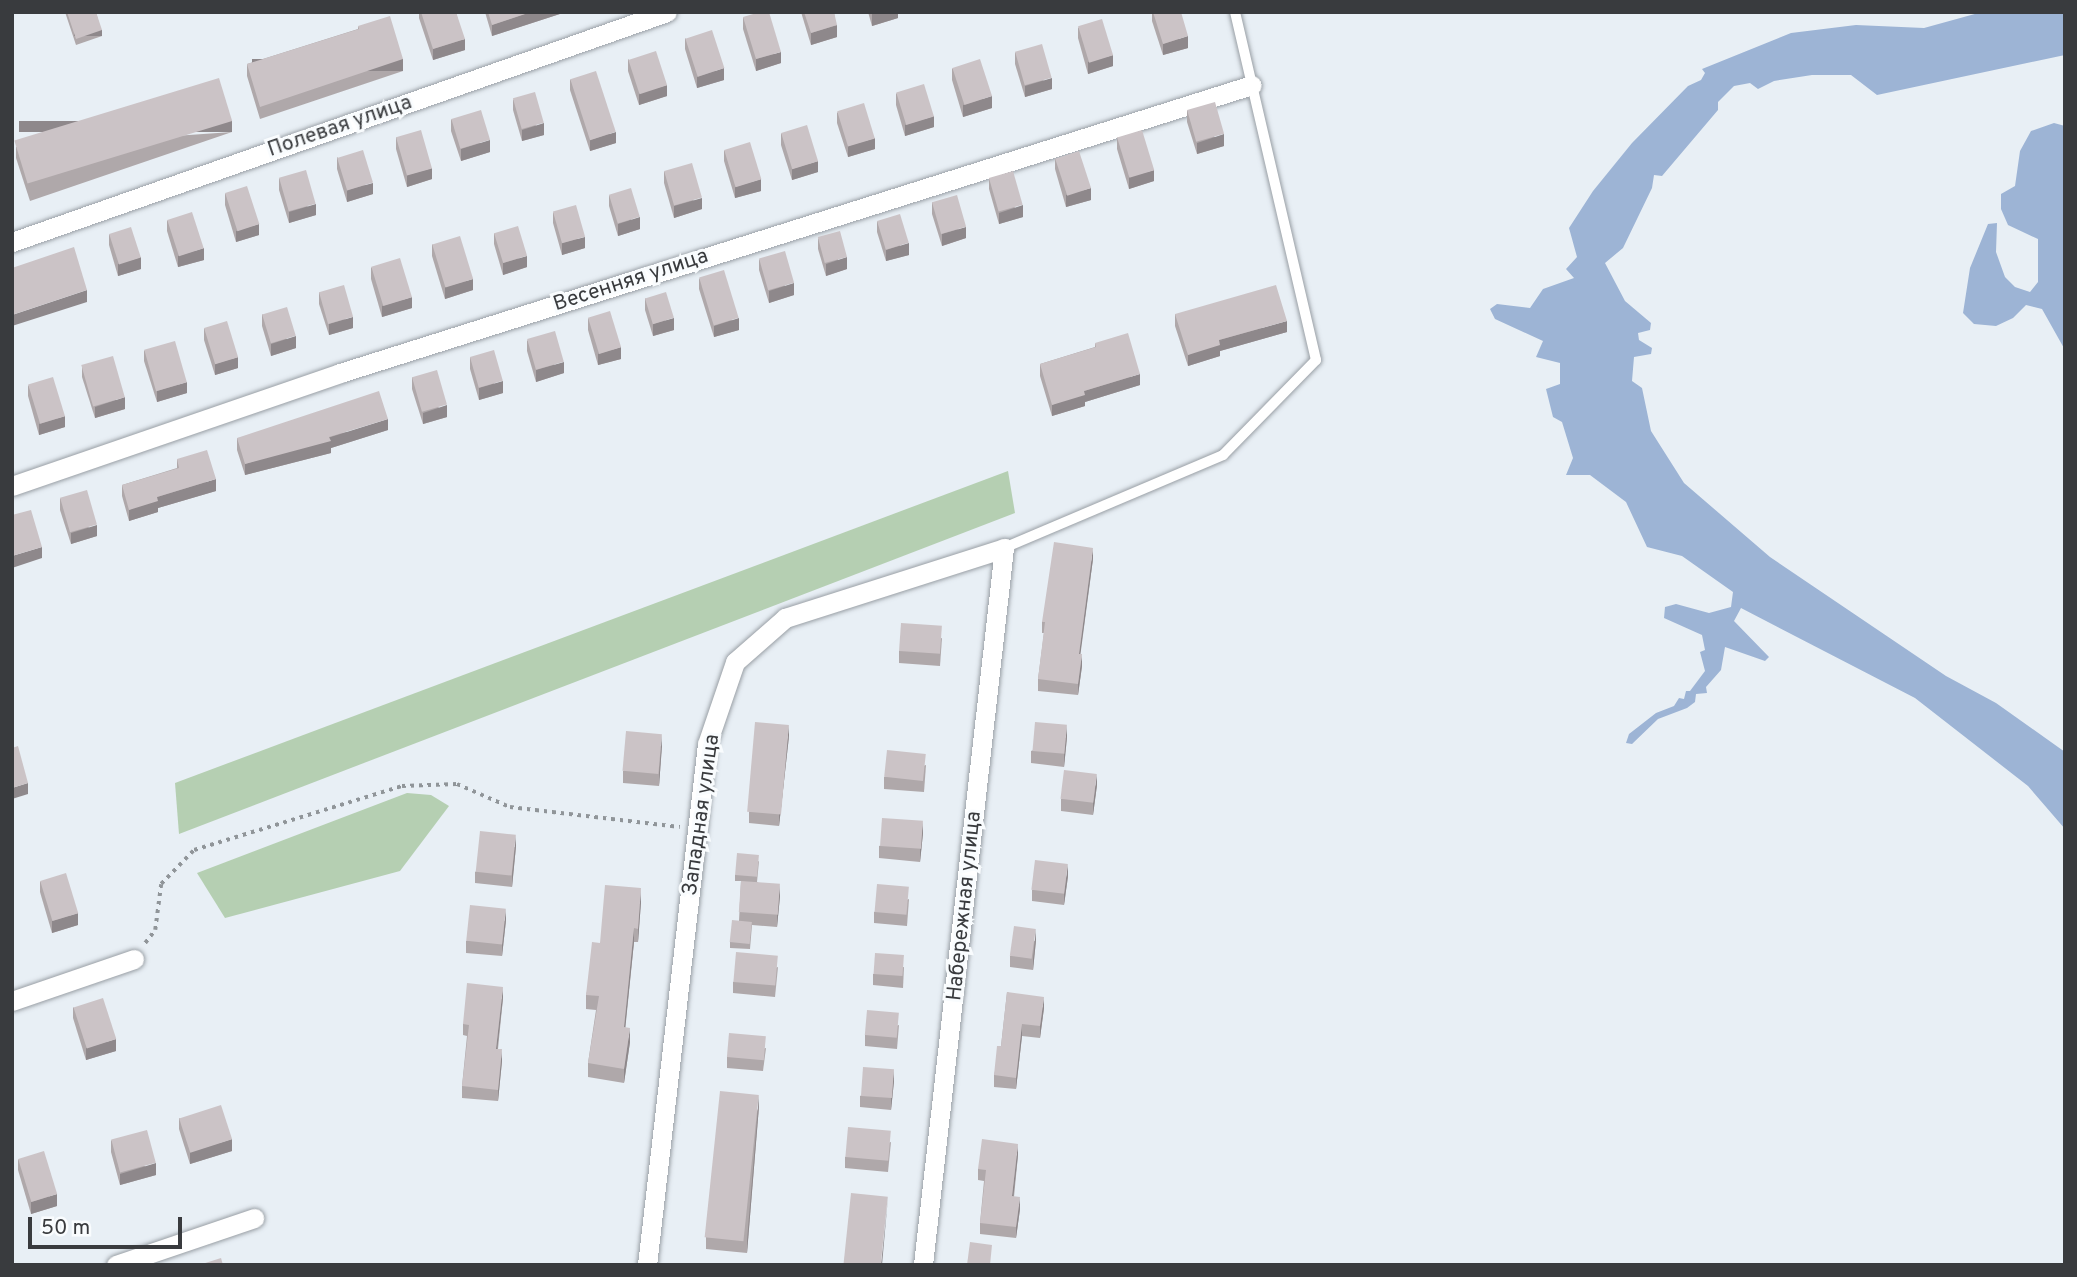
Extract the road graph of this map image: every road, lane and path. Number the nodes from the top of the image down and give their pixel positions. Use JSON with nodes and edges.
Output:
{"nodes":[{"id":1,"x":667,"y":12,"type":"edge"},
{"id":2,"x":1235,"y":12,"type":"edge"},
{"id":3,"x":1252,"y":85,"type":"junction"},
{"id":4,"x":12,"y":242,"type":"edge"},
{"id":5,"x":12,"y":486,"type":"edge"},
{"id":6,"x":1004,"y":548,"type":"junction"},
{"id":7,"x":699,"y":829,"type":"junction"},
{"id":8,"x":134,"y":959,"type":"joint"},
{"id":9,"x":12,"y":1001,"type":"edge"},
{"id":10,"x":254,"y":1218,"type":"dead end"},
{"id":11,"x":116,"y":1265,"type":"edge"},
{"id":12,"x":647,"y":1265,"type":"edge"},
{"id":13,"x":923,"y":1265,"type":"edge"}],
"edges":[{"from":1,"to":4,"type":"street","name":"Полевая улица"},
{"from":2,"to":3,"type":"lane"},
{"from":3,"to":5,"type":"street","name":"Весенняя улица"},
{"from":3,"to":6,"type":"lane"},
{"from":6,"to":7,"type":"street","name":"Западная улица"},
{"from":6,"to":13,"type":"street","name":"Набережная улица"},
{"from":7,"to":8,"type":"path"},
{"from":7,"to":12,"type":"street","name":"Западная улица"},
{"from":8,"to":9,"type":"street"},
{"from":10,"to":11,"type":"street"}]}
